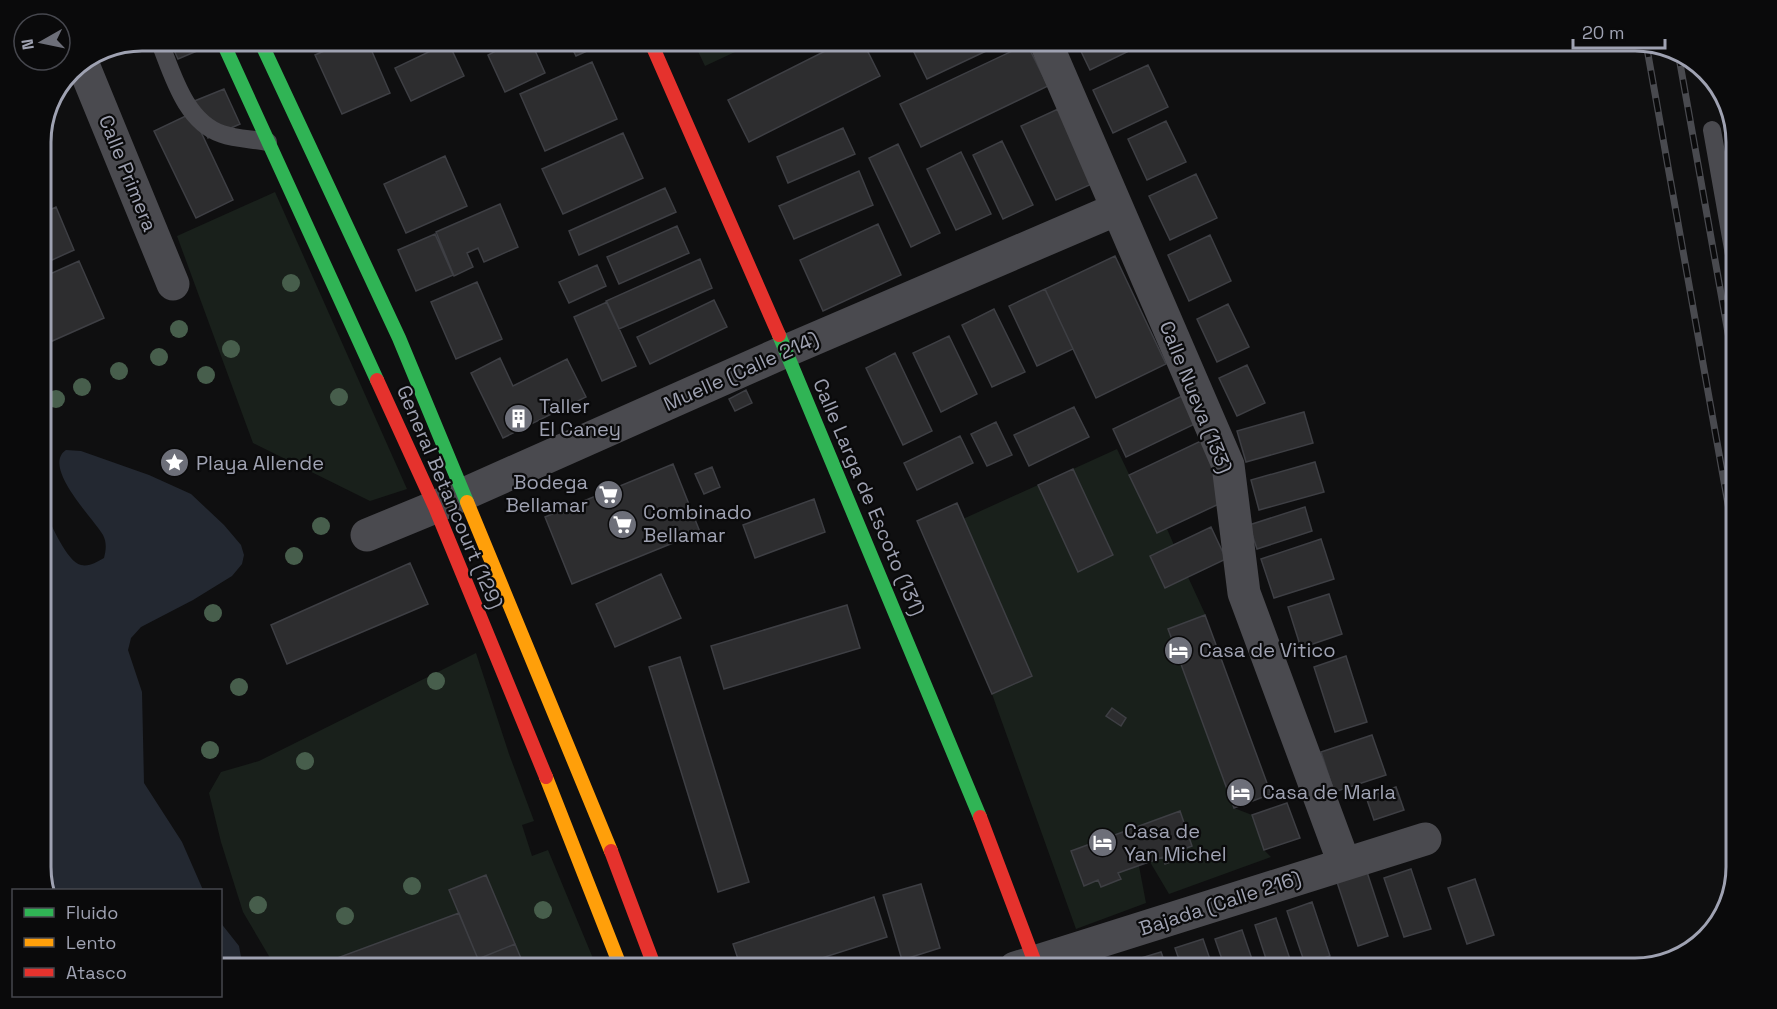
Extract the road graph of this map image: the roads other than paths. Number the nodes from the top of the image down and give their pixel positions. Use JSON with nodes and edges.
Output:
{"nodes":[{"id":1,"x":163,"y":51,"type":"edge"},
{"id":2,"x":226,"y":51,"type":"edge"},
{"id":3,"x":265,"y":51,"type":"edge"},
{"id":4,"x":655,"y":51,"type":"edge"},
{"id":5,"x":1049,"y":51,"type":"edge"},
{"id":6,"x":86,"y":71,"type":"edge"},
{"id":7,"x":1712,"y":130,"type":"dead end"},
{"id":8,"x":268,"y":142,"type":"junction"},
{"id":9,"x":1117,"y":209,"type":"junction"},
{"id":10,"x":1726,"y":209,"type":"edge"},
{"id":11,"x":173,"y":284,"type":"dead end"},
{"id":12,"x":786,"y":351,"type":"junction"},
{"id":13,"x":465,"y":492,"type":"junction"},
{"id":14,"x":435,"y":507,"type":"junction"},
{"id":15,"x":367,"y":535,"type":"dead end"},
{"id":16,"x":1425,"y":839,"type":"dead end"},
{"id":17,"x":1344,"y":863,"type":"junction"},
{"id":18,"x":617,"y":958,"type":"edge"},
{"id":19,"x":651,"y":958,"type":"edge"},
{"id":20,"x":1026,"y":958,"type":"edge"},
{"id":21,"x":1056,"y":958,"type":"edge"}],
"edges":[{"from":1,"to":8,"type":"lane"},
{"from":2,"to":8,"type":"main road","name":"General Betancourt (129)"},
{"from":3,"to":13,"type":"main road","name":"General Betancourt (129)"},
{"from":4,"to":12,"type":"main road","name":"Calle Larga de Escoto (131)"},
{"from":5,"to":9,"type":"street","name":"Calle Nueva (133)"},
{"from":6,"to":11,"type":"street","name":"Calle Primera"},
{"from":7,"to":10,"type":"lane"},
{"from":8,"to":14,"type":"main road","name":"General Betancourt (129)"},
{"from":9,"to":12,"type":"street","name":"Muelle (Calle 214)"},
{"from":9,"to":17,"type":"street","name":"Calle Nueva (133)"},
{"from":12,"to":13,"type":"street","name":"Muelle (Calle 214)"},
{"from":12,"to":20,"type":"main road","name":"Calle Larga de Escoto (131)"},
{"from":13,"to":14,"type":"street","name":"Muelle (Calle 214)"},
{"from":13,"to":19,"type":"main road","name":"General Betancourt (129)"},
{"from":14,"to":15,"type":"street","name":"Muelle (Calle 214)"},
{"from":14,"to":18,"type":"main road","name":"General Betancourt (129)"},
{"from":16,"to":17,"type":"street","name":"Bajada (Calle 216)"},
{"from":17,"to":21,"type":"street","name":"Bajada (Calle 216)"}]}
